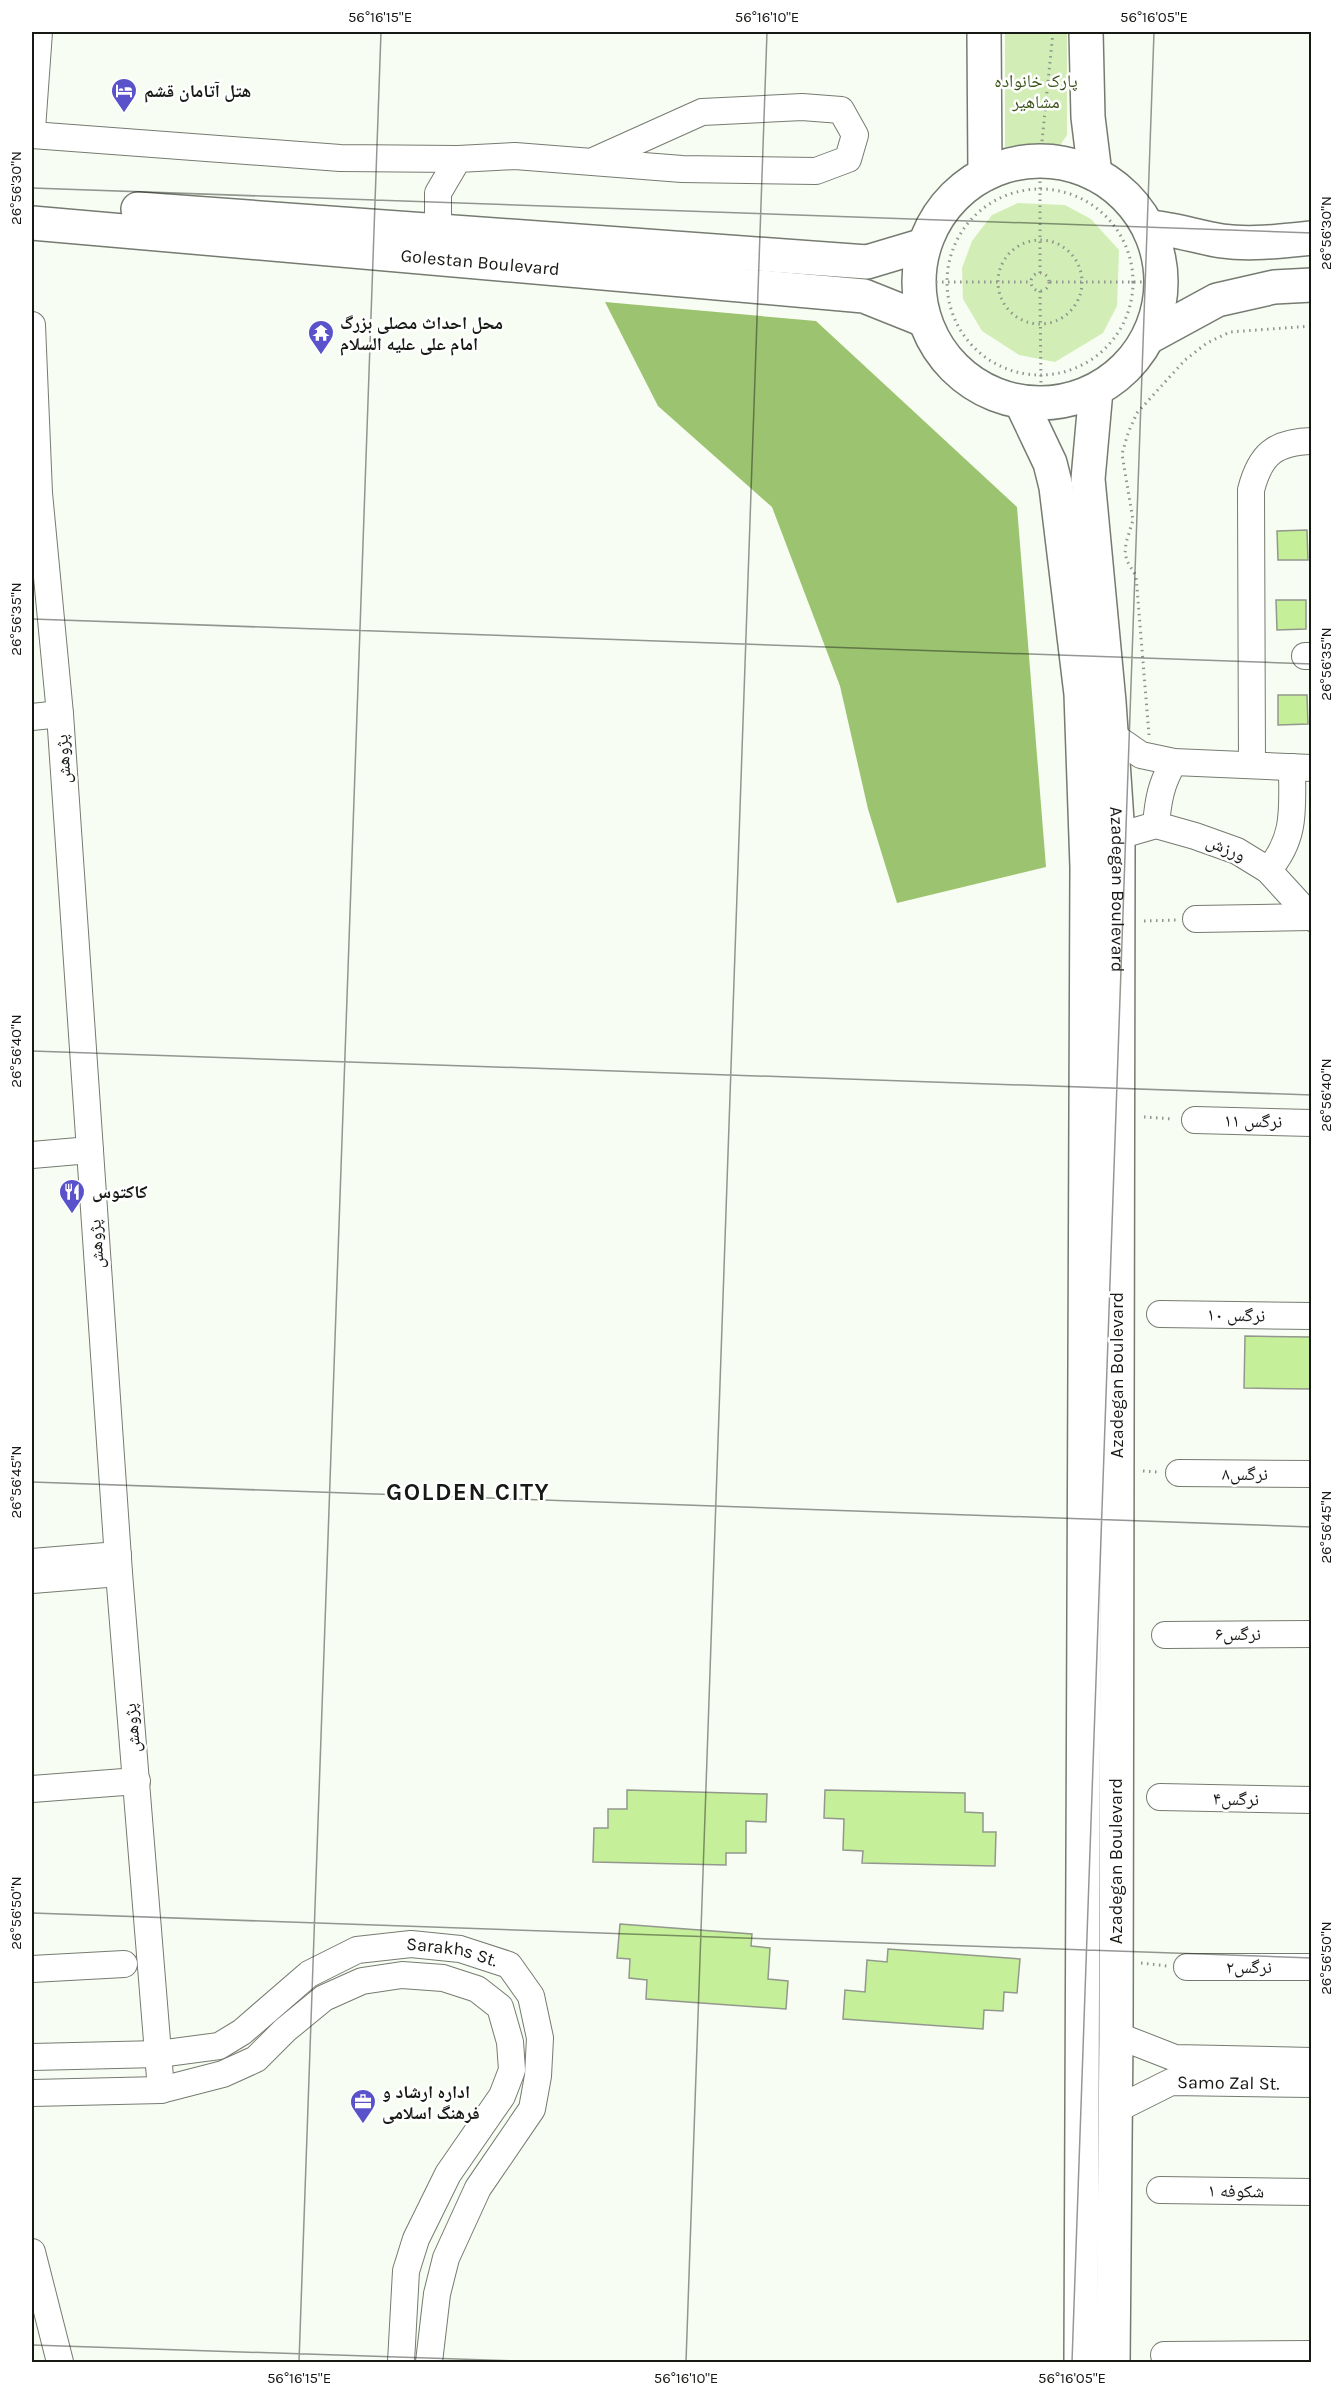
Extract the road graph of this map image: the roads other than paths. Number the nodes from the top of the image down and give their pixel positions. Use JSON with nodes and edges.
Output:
{"nodes":[{"id":1,"x":39,"y":32,"type":"edge"},
{"id":2,"x":984,"y":32,"type":"edge"},
{"id":3,"x":1086,"y":32,"type":"edge"},
{"id":4,"x":32,"y":129,"type":"edge"},
{"id":5,"x":32,"y":135,"type":"edge"},
{"id":6,"x":458,"y":159,"type":"junction"},
{"id":7,"x":593,"y":161,"type":"junction"},
{"id":8,"x":985,"y":174,"type":"junction"},
{"id":9,"x":1095,"y":174,"type":"junction"},
{"id":10,"x":32,"y":202,"type":"edge"},
{"id":11,"x":32,"y":223,"type":"edge"},
{"id":12,"x":1149,"y":227,"type":"junction"},
{"id":13,"x":438,"y":231,"type":"junction"},
{"id":14,"x":1311,"y":238,"type":"edge"},
{"id":15,"x":924,"y":245,"type":"junction"},
{"id":16,"x":1311,"y":285,"type":"edge"},
{"id":17,"x":924,"y":320,"type":"junction"},
{"id":18,"x":32,"y":325,"type":"edge"},
{"id":19,"x":1149,"y":337,"type":"junction"},
{"id":20,"x":1096,"y":390,"type":"junction"},
{"id":21,"x":1034,"y":394,"type":"junction"},
{"id":22,"x":1311,"y":441,"type":"edge"},
{"id":23,"x":35,"y":493,"type":"edge"},
{"id":24,"x":32,"y":699,"type":"edge"},
{"id":25,"x":59,"y":706,"type":"junction"},
{"id":26,"x":32,"y":717,"type":"edge"},
{"id":27,"x":1112,"y":735,"type":"junction"},
{"id":28,"x":1162,"y":760,"type":"junction"},
{"id":29,"x":1252,"y":765,"type":"junction"},
{"id":30,"x":1302,"y":767,"type":"edge"},
{"id":31,"x":1156,"y":825,"type":"junction"},
{"id":32,"x":1118,"y":836,"type":"junction"},
{"id":33,"x":1268,"y":870,"type":"junction"},
{"id":34,"x":1311,"y":918,"type":"edge"},
{"id":35,"x":1196,"y":920,"type":"road end"},
{"id":36,"x":1195,"y":1120,"type":"road end"},
{"id":37,"x":1311,"y":1123,"type":"edge"},
{"id":38,"x":90,"y":1150,"type":"junction"},
{"id":39,"x":32,"y":1155,"type":"edge"},
{"id":40,"x":1161,"y":1314,"type":"dead end"},
{"id":41,"x":1311,"y":1316,"type":"edge"},
{"id":42,"x":1179,"y":1473,"type":"road end"},
{"id":43,"x":1311,"y":1474,"type":"edge"},
{"id":44,"x":32,"y":1562,"type":"edge"},
{"id":45,"x":119,"y":1564,"type":"junction"},
{"id":46,"x":32,"y":1580,"type":"edge"},
{"id":47,"x":1311,"y":1634,"type":"edge"},
{"id":48,"x":1165,"y":1635,"type":"dead end"},
{"id":49,"x":1083,"y":1736,"type":"junction"},
{"id":50,"x":1117,"y":1737,"type":"junction"},
{"id":51,"x":137,"y":1781,"type":"junction"},
{"id":52,"x":32,"y":1789,"type":"edge"},
{"id":53,"x":1160,"y":1797,"type":"dead end"},
{"id":54,"x":1311,"y":1800,"type":"edge"},
{"id":55,"x":124,"y":1964,"type":"dead end"},
{"id":56,"x":1187,"y":1967,"type":"dead end"},
{"id":57,"x":1311,"y":1967,"type":"edge"},
{"id":58,"x":32,"y":1969,"type":"edge"},
{"id":59,"x":1116,"y":2035,"type":"junction"},
{"id":60,"x":159,"y":2054,"type":"junction"},
{"id":61,"x":32,"y":2057,"type":"edge"},
{"id":62,"x":1311,"y":2061,"type":"edge"},
{"id":63,"x":1311,"y":2084,"type":"edge"},
{"id":64,"x":161,"y":2090,"type":"junction"},
{"id":65,"x":32,"y":2092,"type":"edge"},
{"id":66,"x":1115,"y":2110,"type":"junction"},
{"id":67,"x":1160,"y":2190,"type":"dead end"},
{"id":68,"x":1311,"y":2192,"type":"edge"},
{"id":69,"x":32,"y":2252,"type":"edge"},
{"id":70,"x":1311,"y":2354,"type":"edge"},
{"id":71,"x":1164,"y":2355,"type":"dead end"},
{"id":72,"x":60,"y":2362,"type":"edge"},
{"id":73,"x":401,"y":2362,"type":"edge"},
{"id":74,"x":429,"y":2362,"type":"edge"},
{"id":75,"x":1081,"y":2362,"type":"edge"},
{"id":76,"x":1113,"y":2362,"type":"edge"}],
"edges":[{"from":1,"to":4,"type":"street"},
{"from":2,"to":8,"type":"main road"},
{"from":3,"to":9,"type":"main road"},
{"from":5,"to":6,"type":"street"},
{"from":6,"to":7,"type":"street"},
{"from":6,"to":13,"type":"street"},
{"from":7,"to":7,"type":"street"},
{"from":8,"to":9,"type":"main road"},
{"from":8,"to":15,"type":"main road"},
{"from":9,"to":12,"type":"main road"},
{"from":10,"to":13,"type":"main road","name":"Golestan Boulevard"},
{"from":11,"to":17,"type":"main road","name":"Golestan Boulevard"},
{"from":12,"to":14,"type":"main road"},
{"from":12,"to":19,"type":"main road"},
{"from":13,"to":15,"type":"main road","name":"Golestan Boulevard"},
{"from":15,"to":17,"type":"main road"},
{"from":16,"to":19,"type":"main road"},
{"from":17,"to":21,"type":"main road"},
{"from":18,"to":23,"type":"street","name":"پژوهش"},
{"from":19,"to":20,"type":"main road"},
{"from":20,"to":21,"type":"main road"},
{"from":20,"to":27,"type":"main road","name":"Azadegan Boulevard"},
{"from":21,"to":49,"type":"main road","name":"Azadegan Boulevard"},
{"from":22,"to":29,"type":"street"},
{"from":23,"to":25,"type":"street","name":"پژوهش"},
{"from":24,"to":25,"type":"street"},
{"from":25,"to":26,"type":"street"},
{"from":25,"to":38,"type":"street","name":"پژوهش"},
{"from":27,"to":28,"type":"street"},
{"from":27,"to":32,"type":"main road","name":"Azadegan Boulevard"},
{"from":28,"to":29,"type":"street"},
{"from":28,"to":31,"type":"street"},
{"from":29,"to":30,"type":"street"},
{"from":30,"to":33,"type":"street"},
{"from":31,"to":32,"type":"street"},
{"from":31,"to":33,"type":"street","name":"ورزش"},
{"from":32,"to":50,"type":"main road","name":"Azadegan Boulevard"},
{"from":33,"to":34,"type":"street","name":"ورزش"},
{"from":34,"to":35,"type":"street"},
{"from":36,"to":37,"type":"street","name":"نرگس ۱۱"},
{"from":38,"to":39,"type":"street"},
{"from":38,"to":45,"type":"street","name":"پژوهش"},
{"from":40,"to":41,"type":"street","name":"نرگس ۱۰"},
{"from":42,"to":43,"type":"street","name":"نرگس۸"},
{"from":44,"to":45,"type":"street"},
{"from":45,"to":46,"type":"street"},
{"from":45,"to":51,"type":"street","name":"پژوهش"},
{"from":47,"to":48,"type":"street","name":"نرگس۶"},
{"from":49,"to":50,"type":"main road"},
{"from":49,"to":75,"type":"main road","name":"Azadegan Boulevard"},
{"from":50,"to":59,"type":"main road","name":"Azadegan Boulevard"},
{"from":51,"to":52,"type":"street"},
{"from":51,"to":60,"type":"street","name":"پژوهش"},
{"from":53,"to":54,"type":"street","name":"نرگس۴"},
{"from":55,"to":58,"type":"street"},
{"from":56,"to":57,"type":"street","name":"نرگس۲"},
{"from":59,"to":62,"type":"street","name":"Samo Zal St."},
{"from":59,"to":66,"type":"main road","name":"Azadegan Boulevard"},
{"from":60,"to":61,"type":"street","name":"Sarakhs St."},
{"from":60,"to":64,"type":"street","name":"پژوهش"},
{"from":60,"to":74,"type":"street","name":"Sarakhs St."},
{"from":63,"to":66,"type":"street","name":"Samo Zal St."},
{"from":64,"to":65,"type":"street","name":"Sarakhs St."},
{"from":64,"to":73,"type":"street","name":"Sarakhs St."},
{"from":66,"to":76,"type":"main road","name":"Azadegan Boulevard"},
{"from":67,"to":68,"type":"street","name":"شکوفه ۱"},
{"from":69,"to":72,"type":"street"},
{"from":70,"to":71,"type":"street"}]}
